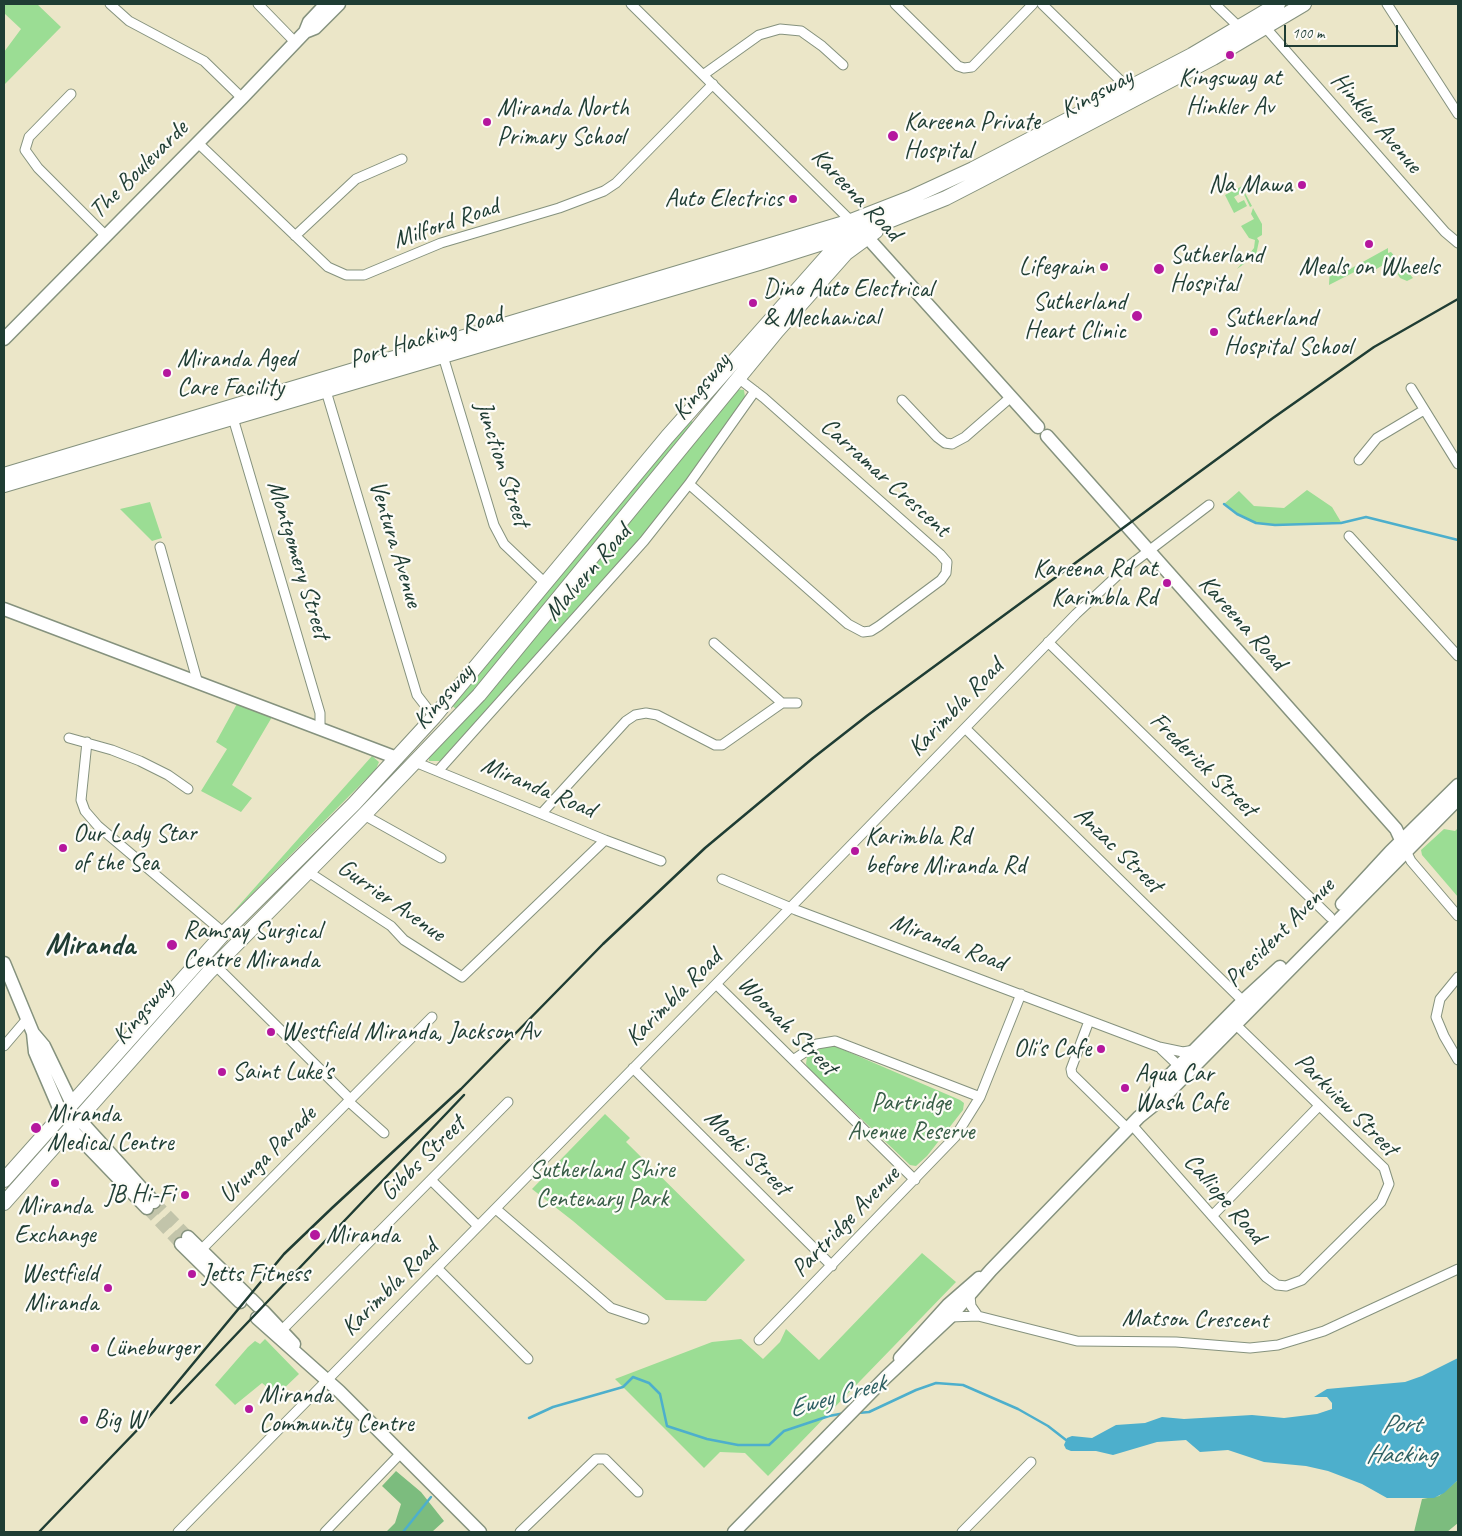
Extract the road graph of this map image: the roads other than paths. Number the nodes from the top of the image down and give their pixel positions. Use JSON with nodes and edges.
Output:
{"nodes":[{"id":1,"x":110,"y":4,"type":"edge"},
{"id":2,"x":258,"y":4,"type":"edge"},
{"id":3,"x":326,"y":4,"type":"edge"},
{"id":4,"x":339,"y":4,"type":"edge"},
{"id":5,"x":632,"y":4,"type":"edge"},
{"id":6,"x":894,"y":4,"type":"edge"},
{"id":7,"x":1033,"y":4,"type":"edge"},
{"id":8,"x":1042,"y":4,"type":"edge"},
{"id":9,"x":1215,"y":4,"type":"edge"},
{"id":10,"x":1278,"y":4,"type":"edge"},
{"id":11,"x":1304,"y":4,"type":"edge"},
{"id":12,"x":1387,"y":4,"type":"edge"},
{"id":13,"x":1261,"y":21,"type":"junction"},
{"id":14,"x":305,"y":32,"type":"junction"},
{"id":15,"x":1242,"y":33,"type":"junction"},
{"id":16,"x":296,"y":42,"type":"junction"},
{"id":17,"x":843,"y":65,"type":"dead end"},
{"id":18,"x":704,"y":75,"type":"junction"},
{"id":19,"x":713,"y":84,"type":"junction"},
{"id":20,"x":1133,"y":93,"type":"junction"},
{"id":21,"x":71,"y":94,"type":"dead end"},
{"id":22,"x":242,"y":98,"type":"junction"},
{"id":23,"x":1455,"y":102,"type":"edge"},
{"id":24,"x":1458,"y":114,"type":"edge"},
{"id":25,"x":198,"y":143,"type":"junction"},
{"id":26,"x":402,"y":159,"type":"dead end"},
{"id":27,"x":859,"y":229,"type":"junction"},
{"id":28,"x":106,"y":236,"type":"junction"},
{"id":29,"x":295,"y":236,"type":"junction"},
{"id":30,"x":846,"y":236,"type":"junction"},
{"id":31,"x":1458,"y":243,"type":"edge"},
{"id":32,"x":790,"y":252,"type":"junction"},
{"id":33,"x":798,"y":288,"type":"junction"},
{"id":34,"x":4,"y":339,"type":"edge"},
{"id":35,"x":441,"y":350,"type":"junction"},
{"id":36,"x":726,"y":369,"type":"junction"},
{"id":37,"x":738,"y":378,"type":"junction"},
{"id":38,"x":324,"y":385,"type":"junction"},
{"id":39,"x":1411,"y":388,"type":"dead end"},
{"id":40,"x":754,"y":392,"type":"junction"},
{"id":41,"x":1011,"y":397,"type":"junction"},
{"id":42,"x":902,"y":400,"type":"dead end"},
{"id":43,"x":1424,"y":410,"type":"junction"},
{"id":44,"x":231,"y":413,"type":"junction"},
{"id":45,"x":1359,"y":460,"type":"dead end"},
{"id":46,"x":1458,"y":464,"type":"edge"},
{"id":47,"x":4,"y":475,"type":"edge"},
{"id":48,"x":689,"y":484,"type":"junction"},
{"id":49,"x":4,"y":485,"type":"edge"},
{"id":50,"x":1209,"y":505,"type":"dead end"},
{"id":51,"x":1349,"y":536,"type":"dead end"},
{"id":52,"x":160,"y":547,"type":"dead end"},
{"id":53,"x":1148,"y":550,"type":"junction"},
{"id":54,"x":545,"y":584,"type":"junction"},
{"id":55,"x":4,"y":609,"type":"edge"},
{"id":56,"x":1048,"y":642,"type":"junction"},
{"id":57,"x":714,"y":643,"type":"dead end"},
{"id":58,"x":1458,"y":656,"type":"edge"},
{"id":59,"x":197,"y":680,"type":"junction"},
{"id":60,"x":782,"y":703,"type":"junction"},
{"id":61,"x":797,"y":703,"type":"dead end"},
{"id":62,"x":434,"y":717,"type":"junction"},
{"id":63,"x":320,"y":727,"type":"junction"},
{"id":64,"x":965,"y":728,"type":"junction"},
{"id":65,"x":69,"y":738,"type":"dead end"},
{"id":66,"x":86,"y":742,"type":"junction"},
{"id":67,"x":397,"y":758,"type":"junction"},
{"id":68,"x":415,"y":762,"type":"junction"},
{"id":69,"x":438,"y":772,"type":"junction"},
{"id":70,"x":1458,"y":785,"type":"edge"},
{"id":71,"x":188,"y":789,"type":"dead end"},
{"id":72,"x":1458,"y":799,"type":"edge"},
{"id":73,"x":542,"y":814,"type":"junction"},
{"id":74,"x":364,"y":816,"type":"junction"},
{"id":75,"x":605,"y":840,"type":"junction"},
{"id":76,"x":1404,"y":846,"type":"junction"},
{"id":77,"x":441,"y":858,"type":"dead end"},
{"id":78,"x":661,"y":861,"type":"dead end"},
{"id":79,"x":294,"y":862,"type":"junction"},
{"id":80,"x":307,"y":871,"type":"junction"},
{"id":81,"x":722,"y":879,"type":"dead end"},
{"id":82,"x":790,"y":908,"type":"junction"},
{"id":83,"x":1458,"y":916,"type":"edge"},
{"id":84,"x":1330,"y":917,"type":"junction"},
{"id":85,"x":224,"y":934,"type":"junction"},
{"id":86,"x":205,"y":955,"type":"junction"},
{"id":87,"x":4,"y":963,"type":"edge"},
{"id":88,"x":215,"y":965,"type":"junction"},
{"id":89,"x":1458,"y":977,"type":"edge"},
{"id":90,"x":716,"y":984,"type":"junction"},
{"id":91,"x":1021,"y":994,"type":"junction"},
{"id":92,"x":1243,"y":1001,"type":"junction"},
{"id":93,"x":432,"y":1017,"type":"dead end"},
{"id":94,"x":27,"y":1019,"type":"junction"},
{"id":95,"x":1089,"y":1021,"type":"junction"},
{"id":96,"x":1235,"y":1024,"type":"junction"},
{"id":97,"x":33,"y":1033,"type":"junction"},
{"id":98,"x":1212,"y":1040,"type":"junction"},
{"id":99,"x":4,"y":1046,"type":"edge"},
{"id":100,"x":1158,"y":1048,"type":"junction"},
{"id":101,"x":1194,"y":1050,"type":"junction"},
{"id":102,"x":793,"y":1060,"type":"junction"},
{"id":103,"x":1458,"y":1060,"type":"edge"},
{"id":104,"x":1177,"y":1067,"type":"junction"},
{"id":105,"x":633,"y":1068,"type":"junction"},
{"id":106,"x":980,"y":1096,"type":"junction"},
{"id":107,"x":349,"y":1100,"type":"junction"},
{"id":108,"x":508,"y":1102,"type":"dead end"},
{"id":109,"x":72,"y":1104,"type":"junction"},
{"id":110,"x":1319,"y":1106,"type":"junction"},
{"id":111,"x":62,"y":1115,"type":"junction"},
{"id":112,"x":75,"y":1124,"type":"junction"},
{"id":113,"x":1133,"y":1124,"type":"junction"},
{"id":114,"x":384,"y":1133,"type":"dead end"},
{"id":115,"x":4,"y":1180,"type":"edge"},
{"id":116,"x":430,"y":1180,"type":"junction"},
{"id":117,"x":915,"y":1180,"type":"junction"},
{"id":118,"x":4,"y":1202,"type":"edge"},
{"id":119,"x":150,"y":1205,"type":"tunnel mouth"},
{"id":120,"x":496,"y":1209,"type":"junction"},
{"id":121,"x":1212,"y":1216,"type":"junction"},
{"id":122,"x":478,"y":1226,"type":"junction"},
{"id":123,"x":184,"y":1241,"type":"tunnel mouth"},
{"id":124,"x":198,"y":1254,"type":"junction"},
{"id":125,"x":832,"y":1266,"type":"junction"},
{"id":126,"x":437,"y":1268,"type":"junction"},
{"id":127,"x":1458,"y":1269,"type":"edge"},
{"id":128,"x":991,"y":1270,"type":"junction"},
{"id":129,"x":1294,"y":1284,"type":"joint"},
{"id":130,"x":970,"y":1296,"type":"junction"},
{"id":131,"x":251,"y":1306,"type":"junction"},
{"id":132,"x":978,"y":1316,"type":"junction"},
{"id":133,"x":950,"y":1317,"type":"junction"},
{"id":134,"x":644,"y":1319,"type":"dead end"},
{"id":135,"x":282,"y":1330,"type":"junction"},
{"id":136,"x":759,"y":1340,"type":"dead end"},
{"id":137,"x":528,"y":1359,"type":"dead end"},
{"id":138,"x":316,"y":1369,"type":"junction"},
{"id":139,"x":886,"y":1377,"type":"junction"},
{"id":140,"x":328,"y":1380,"type":"junction"},
{"id":141,"x":402,"y":1453,"type":"junction"},
{"id":142,"x":1032,"y":1462,"type":"dead end"},
{"id":143,"x":638,"y":1492,"type":"dead end"},
{"id":144,"x":178,"y":1532,"type":"edge"},
{"id":145,"x":325,"y":1532,"type":"edge"},
{"id":146,"x":480,"y":1532,"type":"edge"},
{"id":147,"x":520,"y":1532,"type":"edge"},
{"id":148,"x":734,"y":1532,"type":"edge"},
{"id":149,"x":962,"y":1532,"type":"edge"}],
"edges":[{"from":1,"to":22,"type":"street"},
{"from":2,"to":16,"type":"street"},
{"from":3,"to":14,"type":"main road","name":"The Boulevarde"},
{"from":4,"to":14,"type":"main road","name":"The Boulevarde"},
{"from":5,"to":18,"type":"street","name":"Kareena Road"},
{"from":6,"to":7,"type":"street"},
{"from":8,"to":20,"type":"street"},
{"from":9,"to":15,"type":"street"},
{"from":10,"to":13,"type":"main road","name":"Kingsway"},
{"from":11,"to":13,"type":"main road","name":"Kingsway"},
{"from":12,"to":23,"type":"street"},
{"from":13,"to":15,"type":"main road","name":"Kingsway"},
{"from":13,"to":31,"type":"street","name":"Hinkler Avenue"},
{"from":14,"to":16,"type":"main road","name":"The Boulevarde"},
{"from":15,"to":20,"type":"main road","name":"Kingsway"},
{"from":16,"to":22,"type":"main road","name":"The Boulevarde"},
{"from":17,"to":18,"type":"street"},
{"from":18,"to":19,"type":"street","name":"Kareena Road"},
{"from":19,"to":27,"type":"street","name":"Kareena Road"},
{"from":19,"to":29,"type":"street","name":"Milford Road"},
{"from":20,"to":27,"type":"main road","name":"Kingsway"},
{"from":20,"to":27,"type":"main road","name":"Kingsway"},
{"from":21,"to":28,"type":"street"},
{"from":22,"to":25,"type":"main road","name":"The Boulevarde"},
{"from":23,"to":24,"type":"street"},
{"from":25,"to":28,"type":"main road","name":"The Boulevarde"},
{"from":25,"to":29,"type":"street","name":"Milford Road"},
{"from":26,"to":29,"type":"street"},
{"from":27,"to":30,"type":"main road","name":"Port Hacking Road"},
{"from":27,"to":35,"type":"main road","name":"Port Hacking Road"},
{"from":27,"to":37,"type":"main road","name":"Kingsway"},
{"from":27,"to":41,"type":"main road","name":"Kareena Road"},
{"from":28,"to":34,"type":"main road","name":"The Boulevarde"},
{"from":30,"to":32,"type":"main road","name":"Port Hacking Road"},
{"from":30,"to":33,"type":"main road","name":"Kingsway"},
{"from":32,"to":33,"type":"main road"},
{"from":32,"to":35,"type":"main road","name":"Port Hacking Road"},
{"from":33,"to":36,"type":"main road","name":"Kingsway"},
{"from":35,"to":38,"type":"main road","name":"Port Hacking Road"},
{"from":35,"to":54,"type":"street","name":"Junction Street"},
{"from":36,"to":37,"type":"main road"},
{"from":36,"to":54,"type":"main road","name":"Kingsway"},
{"from":37,"to":40,"type":"street","name":"Carramar Crescent"},
{"from":37,"to":68,"type":"main road","name":"Kingsway"},
{"from":38,"to":44,"type":"main road","name":"Port Hacking Road"},
{"from":38,"to":62,"type":"street","name":"Ventura Avenue"},
{"from":39,"to":43,"type":"street"},
{"from":40,"to":48,"type":"street","name":"Malvern Road"},
{"from":40,"to":48,"type":"street","name":"Carramar Crescent"},
{"from":41,"to":42,"type":"street"},
{"from":41,"to":53,"type":"main road","name":"Kareena Road"},
{"from":43,"to":45,"type":"street"},
{"from":43,"to":46,"type":"street"},
{"from":44,"to":47,"type":"main road","name":"Port Hacking Road"},
{"from":44,"to":49,"type":"main road","name":"Port Hacking Road"},
{"from":44,"to":63,"type":"street","name":"Montgomery Street"},
{"from":48,"to":69,"type":"street","name":"Malvern Road"},
{"from":50,"to":53,"type":"street","name":"Karimbla Road"},
{"from":51,"to":58,"type":"street"},
{"from":52,"to":59,"type":"street"},
{"from":53,"to":56,"type":"street","name":"Karimbla Road"},
{"from":53,"to":76,"type":"main road","name":"Kareena Road"},
{"from":54,"to":62,"type":"main road","name":"Kingsway"},
{"from":55,"to":59,"type":"main road"},
{"from":56,"to":64,"type":"street","name":"Karimbla Road"},
{"from":56,"to":84,"type":"street","name":"Frederick Street"},
{"from":57,"to":60,"type":"street"},
{"from":59,"to":63,"type":"main road"},
{"from":60,"to":61,"type":"street"},
{"from":60,"to":73,"type":"street"},
{"from":62,"to":67,"type":"main road","name":"Kingsway"},
{"from":63,"to":67,"type":"main road"},
{"from":64,"to":82,"type":"street","name":"Karimbla Road"},
{"from":64,"to":92,"type":"street","name":"Anzac Street"},
{"from":65,"to":66,"type":"street"},
{"from":66,"to":71,"type":"street"},
{"from":66,"to":85,"type":"street"},
{"from":67,"to":68,"type":"main road","name":"Miranda Road"},
{"from":67,"to":79,"type":"main road","name":"Kingsway"},
{"from":68,"to":69,"type":"street","name":"Miranda Road"},
{"from":68,"to":74,"type":"main road","name":"Kingsway"},
{"from":69,"to":73,"type":"street","name":"Miranda Road"},
{"from":70,"to":76,"type":"main road","name":"President Avenue"},
{"from":72,"to":76,"type":"main road","name":"President Avenue"},
{"from":73,"to":75,"type":"street","name":"Miranda Road"},
{"from":74,"to":77,"type":"street"},
{"from":74,"to":80,"type":"main road","name":"Kingsway"},
{"from":75,"to":78,"type":"street","name":"Miranda Road"},
{"from":75,"to":80,"type":"street","name":"Gurrier Avenue"},
{"from":76,"to":83,"type":"street"},
{"from":76,"to":84,"type":"main road","name":"President Avenue"},
{"from":76,"to":96,"type":"main road","name":"President Avenue"},
{"from":79,"to":80,"type":"main road","name":"Gurrier Avenue"},
{"from":79,"to":85,"type":"main road","name":"Kingsway"},
{"from":80,"to":88,"type":"main road","name":"Kingsway"},
{"from":81,"to":82,"type":"street","name":"Miranda Road"},
{"from":82,"to":90,"type":"street","name":"Karimbla Road"},
{"from":82,"to":91,"type":"street","name":"Miranda Road"},
{"from":84,"to":92,"type":"main road","name":"President Avenue"},
{"from":85,"to":86,"type":"main road","name":"Kingsway"},
{"from":86,"to":88,"type":"main road"},
{"from":86,"to":109,"type":"main road","name":"Kingsway"},
{"from":87,"to":94,"type":"main road"},
{"from":88,"to":107,"type":"street"},
{"from":88,"to":112,"type":"main road","name":"Kingsway"},
{"from":89,"to":103,"type":"street"},
{"from":90,"to":102,"type":"street","name":"Woonah Street"},
{"from":90,"to":105,"type":"street","name":"Karimbla Road"},
{"from":91,"to":95,"type":"street","name":"Miranda Road"},
{"from":91,"to":106,"type":"street","name":"Partridge Avenue"},
{"from":92,"to":98,"type":"main road","name":"President Avenue"},
{"from":93,"to":107,"type":"street","name":"Urunga Parade"},
{"from":94,"to":97,"type":"main road"},
{"from":94,"to":99,"type":"street"},
{"from":95,"to":100,"type":"street","name":"Miranda Road"},
{"from":95,"to":113,"type":"street","name":"Calliope Road"},
{"from":96,"to":98,"type":"main road","name":"President Avenue"},
{"from":96,"to":110,"type":"street","name":"Parkview Street"},
{"from":97,"to":109,"type":"main road"},
{"from":97,"to":111,"type":"main road"},
{"from":98,"to":101,"type":"main road","name":"President Avenue"},
{"from":98,"to":104,"type":"street"},
{"from":98,"to":113,"type":"main road","name":"President Avenue"},
{"from":100,"to":101,"type":"street","name":"Miranda Road"},
{"from":100,"to":104,"type":"street","name":"Miranda Road"},
{"from":101,"to":104,"type":"main road","name":"President Avenue"},
{"from":102,"to":106,"type":"street"},
{"from":102,"to":117,"type":"street","name":"Woonah Street"},
{"from":104,"to":113,"type":"main road","name":"President Avenue"},
{"from":105,"to":120,"type":"street","name":"Karimbla Road"},
{"from":105,"to":125,"type":"street","name":"Mooki Street"},
{"from":106,"to":117,"type":"street","name":"Partridge Avenue"},
{"from":107,"to":114,"type":"street"},
{"from":107,"to":124,"type":"street","name":"Urunga Parade"},
{"from":108,"to":116,"type":"street","name":"Gibbs Street"},
{"from":109,"to":111,"type":"main road","name":"Kingsway"},
{"from":109,"to":112,"type":"main road"},
{"from":110,"to":121,"type":"street"},
{"from":110,"to":129,"type":"street","name":"Parkview Street"},
{"from":111,"to":112,"type":"main road"},
{"from":111,"to":115,"type":"main road","name":"Kingsway"},
{"from":112,"to":118,"type":"main road","name":"Kingsway"},
{"from":112,"to":119,"type":"main road"},
{"from":113,"to":121,"type":"street","name":"Calliope Road"},
{"from":113,"to":128,"type":"main road","name":"President Avenue"},
{"from":116,"to":122,"type":"street"},
{"from":116,"to":135,"type":"street","name":"Gibbs Street"},
{"from":117,"to":125,"type":"street","name":"Partridge Avenue"},
{"from":120,"to":122,"type":"street","name":"Karimbla Road"},
{"from":120,"to":134,"type":"street"},
{"from":121,"to":129,"type":"street","name":"Calliope Road"},
{"from":122,"to":126,"type":"street","name":"Karimbla Road"},
{"from":123,"to":124,"type":"main road"},
{"from":124,"to":131,"type":"main road"},
{"from":125,"to":136,"type":"street","name":"Partridge Avenue"},
{"from":126,"to":137,"type":"street"},
{"from":126,"to":140,"type":"street","name":"Karimbla Road"},
{"from":127,"to":132,"type":"street","name":"Matson Crescent"},
{"from":128,"to":130,"type":"main road","name":"President Avenue"},
{"from":128,"to":139,"type":"main road","name":"President Avenue"},
{"from":130,"to":132,"type":"street"},
{"from":130,"to":133,"type":"main road","name":"President Avenue"},
{"from":131,"to":135,"type":"main road"},
{"from":131,"to":138,"type":"main road"},
{"from":132,"to":133,"type":"street","name":"Matson Crescent"},
{"from":133,"to":139,"type":"main road","name":"President Avenue"},
{"from":135,"to":138,"type":"main road"},
{"from":138,"to":140,"type":"main road"},
{"from":139,"to":148,"type":"main road","name":"President Avenue"},
{"from":140,"to":141,"type":"main road"},
{"from":140,"to":144,"type":"street","name":"Karimbla Road"},
{"from":141,"to":145,"type":"street"},
{"from":141,"to":146,"type":"main road"},
{"from":142,"to":149,"type":"street"},
{"from":143,"to":147,"type":"street"}]}
